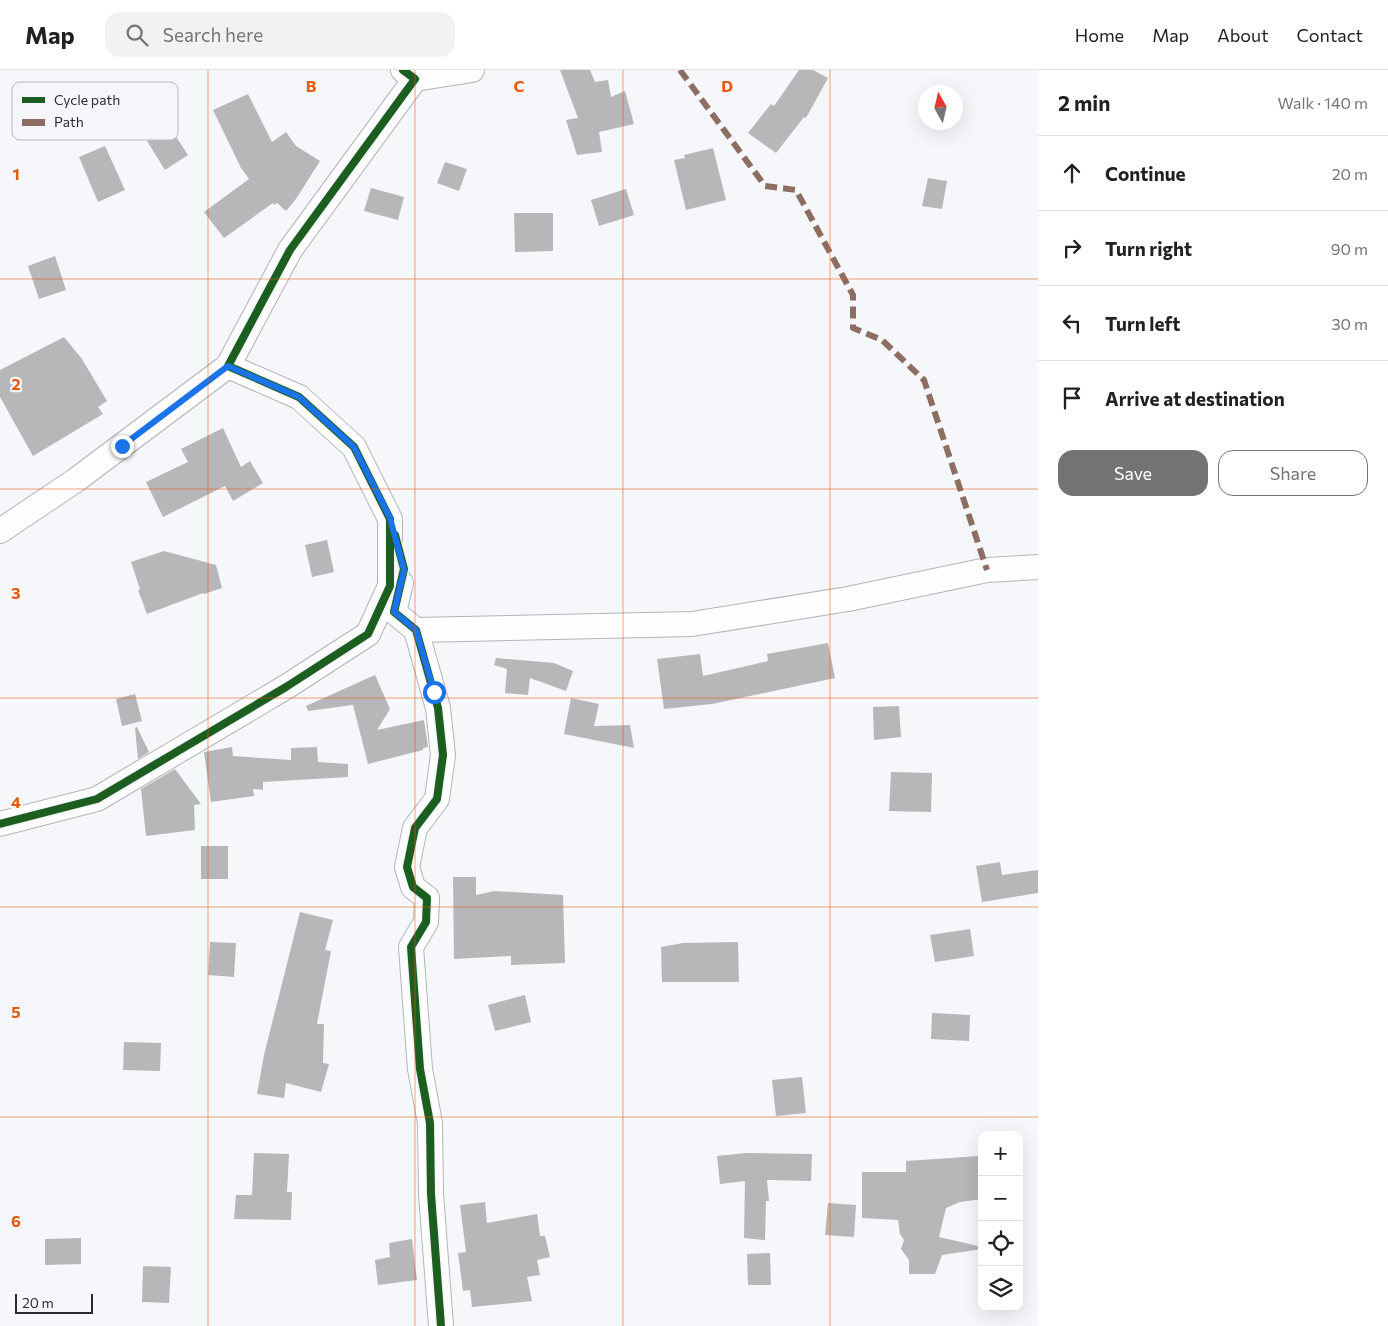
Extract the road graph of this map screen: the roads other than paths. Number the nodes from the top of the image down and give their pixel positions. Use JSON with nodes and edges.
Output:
{"nodes":[{"id":1,"x":472,"y":70,"type":"edge"},
{"id":2,"x":409,"y":75,"type":"edge"},
{"id":3,"x":228,"y":366,"type":"junction"},
{"id":4,"x":390,"y":518,"type":"junction"},
{"id":5,"x":0,"y":531,"type":"edge"},
{"id":6,"x":1038,"y":567,"type":"edge"},
{"id":7,"x":416,"y":630,"type":"junction"},
{"id":8,"x":0,"y":824,"type":"edge"},
{"id":9,"x":441,"y":1326,"type":"edge"}],
"edges":[{"from":1,"to":2,"type":"street"},
{"from":2,"to":3,"type":"street"},
{"from":3,"to":4,"type":"street"},
{"from":3,"to":5,"type":"street"},
{"from":4,"to":7,"type":"street"},
{"from":4,"to":8,"type":"street"},
{"from":6,"to":7,"type":"street"},
{"from":7,"to":9,"type":"street"}]}
